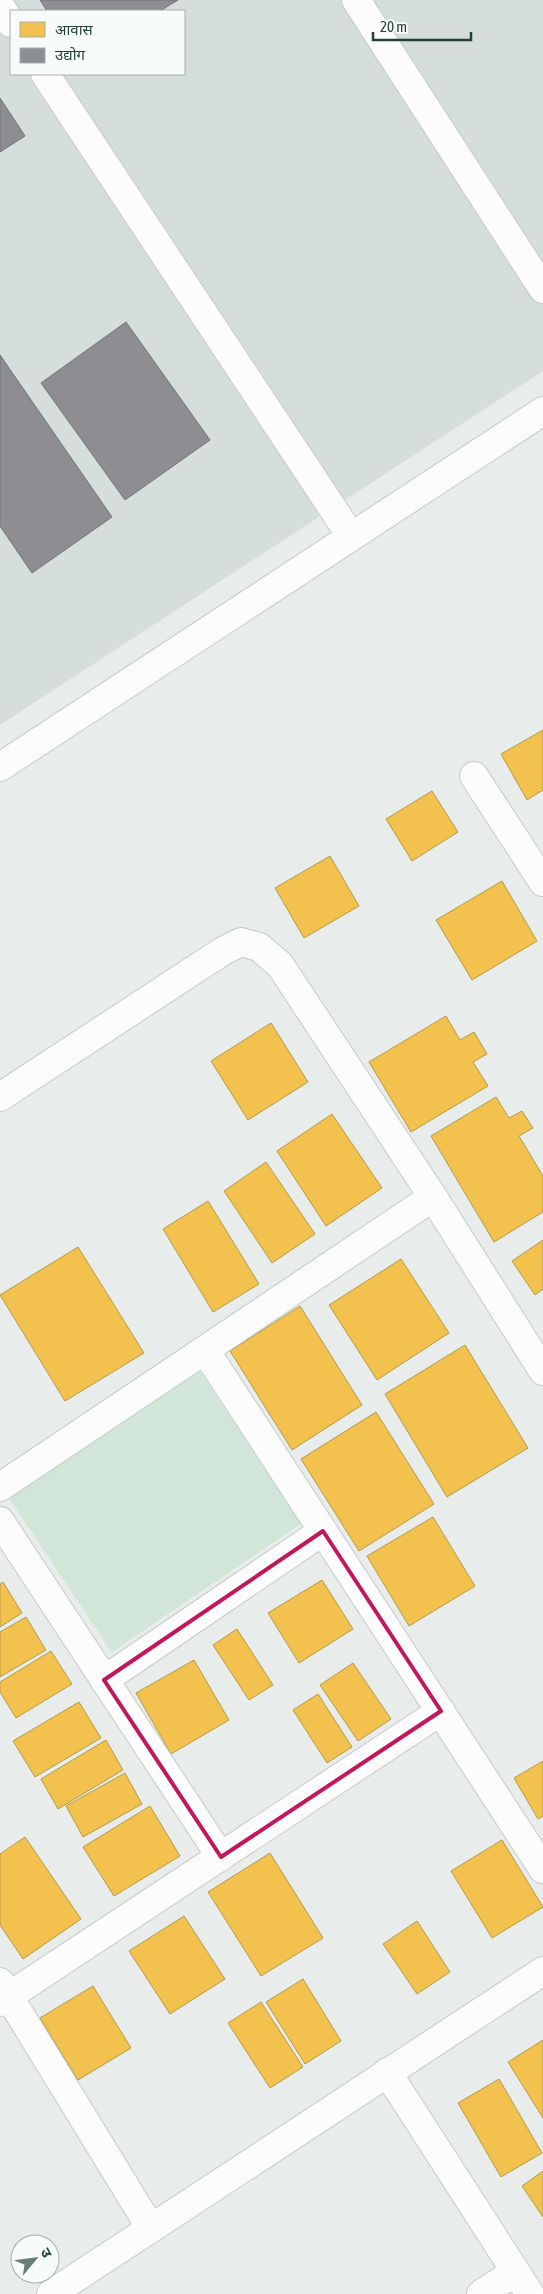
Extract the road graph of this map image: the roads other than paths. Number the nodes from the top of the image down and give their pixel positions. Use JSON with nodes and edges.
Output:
{"nodes":[{"id":1,"x":356,"y":0,"type":"edge"},
{"id":2,"x":0,"y":6,"type":"edge"},
{"id":3,"x":10,"y":21,"type":"edge"},
{"id":4,"x":46,"y":75,"type":"edge"},
{"id":5,"x":543,"y":289,"type":"edge"},
{"id":6,"x":543,"y":411,"type":"edge"},
{"id":7,"x":351,"y":536,"type":"junction"},
{"id":8,"x":0,"y":768,"type":"edge"},
{"id":9,"x":474,"y":776,"type":"dead end"},
{"id":10,"x":543,"y":882,"type":"edge"},
{"id":11,"x":0,"y":1097,"type":"edge"},
{"id":12,"x":434,"y":1197,"type":"junction"},
{"id":13,"x":206,"y":1350,"type":"junction"},
{"id":14,"x":543,"y":1371,"type":"edge"},
{"id":15,"x":0,"y":1487,"type":"edge"},
{"id":16,"x":0,"y":1521,"type":"edge"},
{"id":17,"x":323,"y":1531,"type":"junction"},
{"id":18,"x":104,"y":1680,"type":"junction"},
{"id":19,"x":441,"y":1711,"type":"junction"},
{"id":20,"x":221,"y":1857,"type":"junction"},
{"id":21,"x":543,"y":1869,"type":"edge"},
{"id":22,"x":543,"y":1971,"type":"edge"},
{"id":23,"x":3,"y":1994,"type":"edge"},
{"id":24,"x":387,"y":2072,"type":"junction"},
{"id":25,"x":150,"y":2227,"type":"junction"},
{"id":26,"x":522,"y":2283,"type":"edge"},
{"id":27,"x":51,"y":2294,"type":"edge"},
{"id":28,"x":481,"y":2294,"type":"edge"}],
"edges":[{"from":1,"to":5,"type":"street"},
{"from":2,"to":3,"type":"street"},
{"from":4,"to":7,"type":"street"},
{"from":6,"to":7,"type":"street"},
{"from":7,"to":8,"type":"street"},
{"from":9,"to":10,"type":"street"},
{"from":11,"to":12,"type":"street"},
{"from":12,"to":13,"type":"street"},
{"from":12,"to":14,"type":"street"},
{"from":13,"to":15,"type":"street"},
{"from":13,"to":17,"type":"street"},
{"from":16,"to":18,"type":"street"},
{"from":17,"to":18,"type":"street"},
{"from":17,"to":19,"type":"street"},
{"from":18,"to":20,"type":"street"},
{"from":19,"to":20,"type":"street"},
{"from":19,"to":21,"type":"street"},
{"from":20,"to":23,"type":"street"},
{"from":22,"to":24,"type":"street"},
{"from":23,"to":25,"type":"street"},
{"from":24,"to":25,"type":"street"},
{"from":24,"to":26,"type":"street"},
{"from":25,"to":27,"type":"street"},
{"from":26,"to":28,"type":"street"}]}
